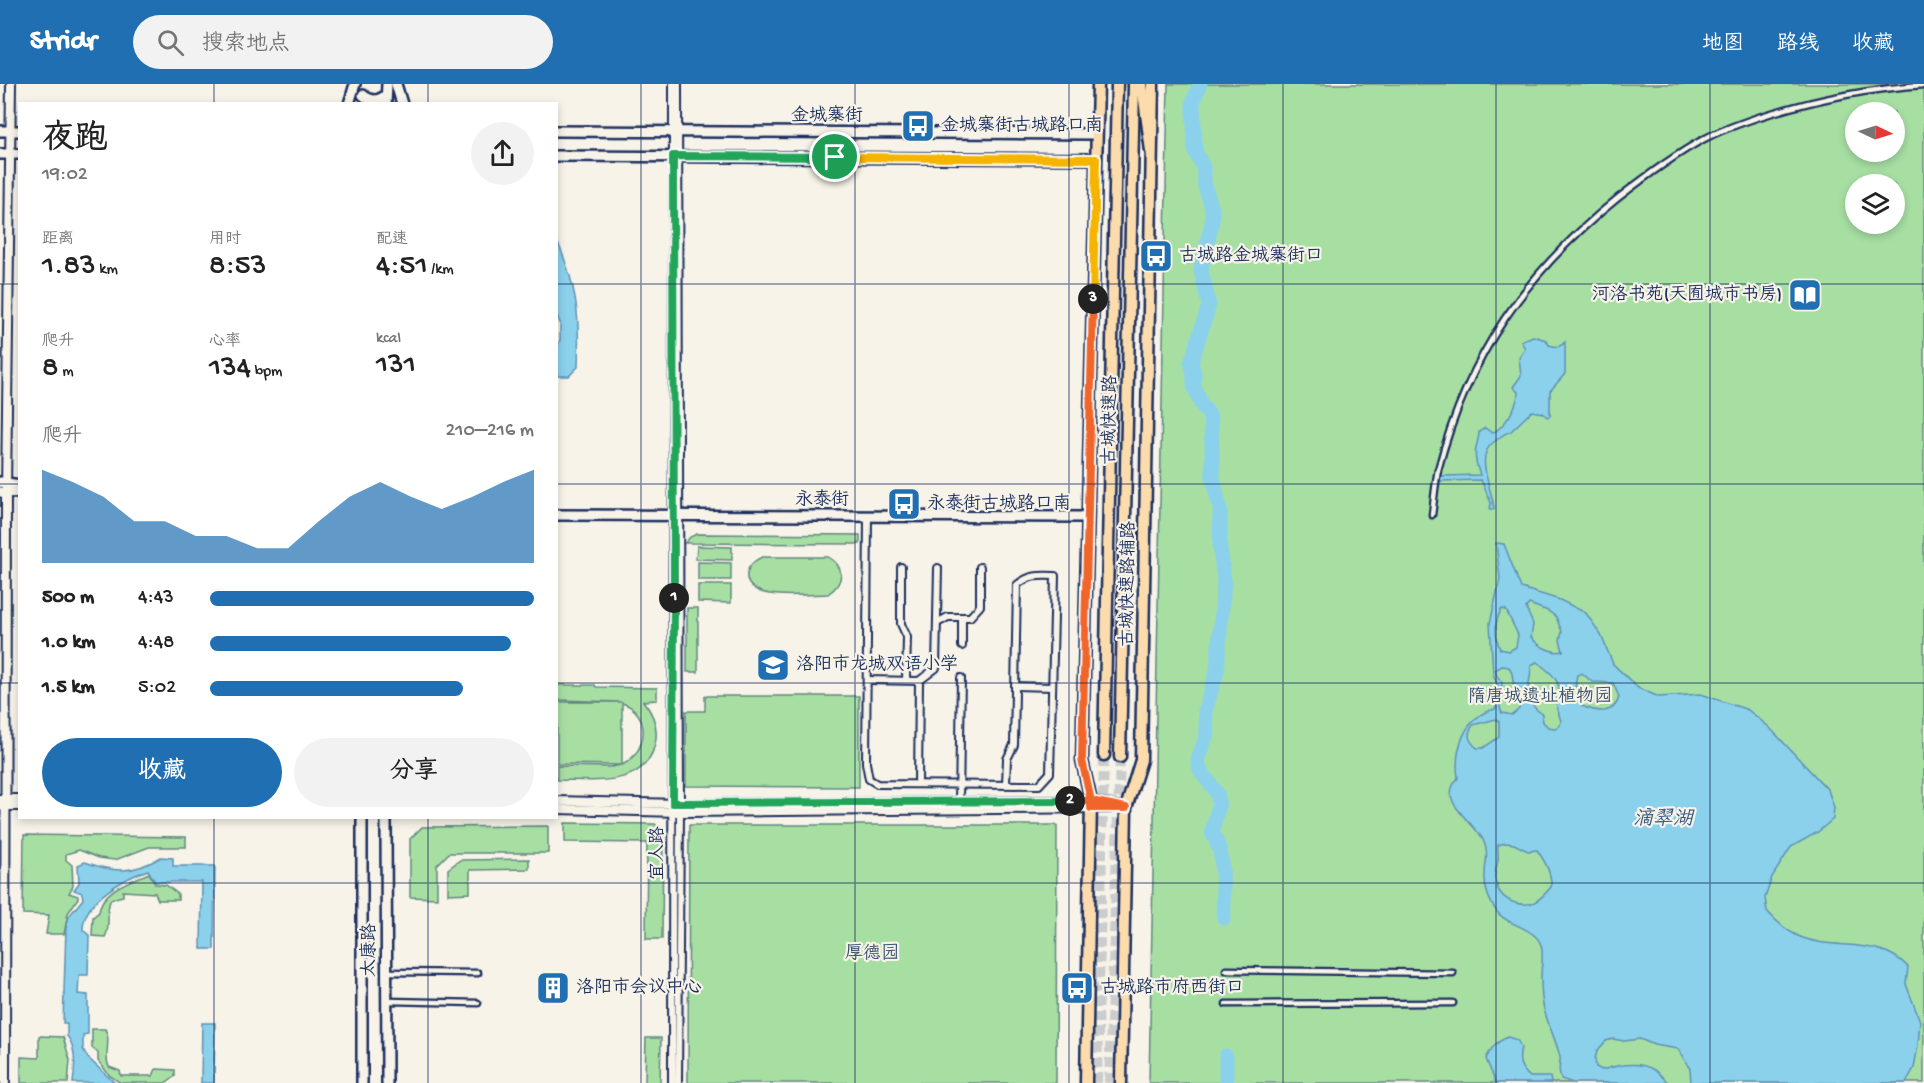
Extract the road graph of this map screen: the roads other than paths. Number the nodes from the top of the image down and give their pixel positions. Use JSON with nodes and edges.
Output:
{"nodes":[{"id":1,"x":10,"y":84,"type":"edge"},
{"id":2,"x":355,"y":84,"type":"edge"},
{"id":3,"x":363,"y":84,"type":"edge"},
{"id":4,"x":387,"y":84,"type":"edge"},
{"id":5,"x":396,"y":84,"type":"edge"},
{"id":6,"x":673,"y":84,"type":"edge"},
{"id":7,"x":678,"y":84,"type":"edge"},
{"id":8,"x":1098,"y":84,"type":"edge"},
{"id":9,"x":1117,"y":84,"type":"edge"},
{"id":10,"x":1134,"y":84,"type":"edge"},
{"id":11,"x":1142,"y":84,"type":"edge"},
{"id":12,"x":1153,"y":84,"type":"edge"},
{"id":13,"x":1924,"y":85,"type":"edge"},
{"id":14,"x":363,"y":99,"type":"edge"},
{"id":15,"x":386,"y":99,"type":"edge"},
{"id":16,"x":350,"y":102,"type":"edge"},
{"id":17,"x":401,"y":102,"type":"edge"},
{"id":18,"x":0,"y":130,"type":"edge"},
{"id":19,"x":15,"y":131,"type":"edge"},
{"id":20,"x":558,"y":131,"type":"edge"},
{"id":21,"x":675,"y":132,"type":"junction"},
{"id":22,"x":1096,"y":134,"type":"junction"},
{"id":23,"x":1151,"y":151,"type":"junction"},
{"id":24,"x":0,"y":154,"type":"edge"},
{"id":25,"x":15,"y":154,"type":"edge"},
{"id":26,"x":558,"y":156,"type":"edge"},
{"id":27,"x":676,"y":156,"type":"junction"},
{"id":28,"x":1096,"y":159,"type":"junction"},
{"id":29,"x":18,"y":485,"type":"edge"},
{"id":30,"x":3,"y":487,"type":"edge"},
{"id":31,"x":18,"y":492,"type":"edge"},
{"id":32,"x":558,"y":515,"type":"edge"},
{"id":33,"x":1432,"y":515,"type":"dead end"},
{"id":34,"x":676,"y":518,"type":"junction"},
{"id":35,"x":868,"y":519,"type":"junction"},
{"id":36,"x":1087,"y":519,"type":"junction"},
{"id":37,"x":558,"y":521,"type":"edge"},
{"id":38,"x":902,"y":567,"type":"dead end"},
{"id":39,"x":980,"y":567,"type":"dead end"},
{"id":40,"x":938,"y":568,"type":"dead end"},
{"id":41,"x":962,"y":617,"type":"junction"},
{"id":42,"x":937,"y":623,"type":"junction"},
{"id":43,"x":962,"y":646,"type":"dead end"},
{"id":44,"x":962,"y":678,"type":"dead end"},
{"id":45,"x":906,"y":680,"type":"junction"},
{"id":46,"x":867,"y":681,"type":"junction"},
{"id":47,"x":919,"y":681,"type":"junction"},
{"id":48,"x":1015,"y":686,"type":"junction"},
{"id":49,"x":1052,"y":687,"type":"junction"},
{"id":50,"x":1104,"y":755,"type":"tunnel mouth"},
{"id":51,"x":1120,"y":756,"type":"tunnel mouth"},
{"id":52,"x":918,"y":783,"type":"junction"},
{"id":53,"x":959,"y":783,"type":"junction"},
{"id":54,"x":1006,"y":784,"type":"junction"},
{"id":55,"x":18,"y":800,"type":"edge"},
{"id":56,"x":558,"y":801,"type":"edge"},
{"id":57,"x":959,"y":802,"type":"junction"},
{"id":58,"x":3,"y":803,"type":"edge"},
{"id":59,"x":1091,"y":805,"type":"junction"},
{"id":60,"x":18,"y":806,"type":"edge"},
{"id":61,"x":676,"y":807,"type":"junction"},
{"id":62,"x":1126,"y":808,"type":"junction"},
{"id":63,"x":558,"y":809,"type":"edge"},
{"id":64,"x":362,"y":819,"type":"edge"},
{"id":65,"x":386,"y":819,"type":"edge"},
{"id":66,"x":1226,"y":970,"type":"dead end"},
{"id":67,"x":387,"y":972,"type":"junction"},
{"id":68,"x":478,"y":972,"type":"dead end"},
{"id":69,"x":1453,"y":973,"type":"dead end"},
{"id":70,"x":387,"y":1001,"type":"junction"},
{"id":71,"x":478,"y":1003,"type":"dead end"},
{"id":72,"x":1453,"y":1003,"type":"dead end"},
{"id":73,"x":1226,"y":1004,"type":"dead end"},
{"id":74,"x":5,"y":1083,"type":"edge"},
{"id":75,"x":362,"y":1083,"type":"edge"},
{"id":76,"x":387,"y":1083,"type":"edge"},
{"id":77,"x":672,"y":1083,"type":"edge"},
{"id":78,"x":678,"y":1083,"type":"edge"},
{"id":79,"x":1086,"y":1083,"type":"edge"},
{"id":80,"x":1121,"y":1083,"type":"edge"}],
"edges":[{"from":1,"to":19,"type":"street"},
{"from":2,"to":16,"type":"main road"},
{"from":3,"to":14,"type":"main road"},
{"from":4,"to":15,"type":"main road"},
{"from":5,"to":17,"type":"main road"},
{"from":6,"to":21,"type":"street","name":"宜人路"},
{"from":7,"to":21,"type":"street","name":"宜人路"},
{"from":8,"to":22,"type":"main road"},
{"from":9,"to":50,"type":"main road","name":"古城快速路"},
{"from":10,"to":51,"type":"main road","name":"古城快速路"},
{"from":11,"to":23,"type":"main road"},
{"from":12,"to":23,"type":"main road","name":"古城快速路辅路"},
{"from":13,"to":33,"type":"street"},
{"from":14,"to":15,"type":"main road"},
{"from":18,"to":19,"type":"main road"},
{"from":19,"to":25,"type":"street"},
{"from":20,"to":21,"type":"main road","name":"金城寨街"},
{"from":21,"to":22,"type":"main road","name":"金城寨街"},
{"from":21,"to":27,"type":"street","name":"宜人路"},
{"from":22,"to":28,"type":"main road"},
{"from":23,"to":62,"type":"main road","name":"古城快速路辅路"},
{"from":24,"to":25,"type":"main road"},
{"from":25,"to":30,"type":"street"},
{"from":26,"to":27,"type":"main road"},
{"from":27,"to":28,"type":"main road"},
{"from":27,"to":34,"type":"street","name":"宜人路"},
{"from":28,"to":36,"type":"main road"},
{"from":29,"to":30,"type":"main road"},
{"from":30,"to":31,"type":"main road"},
{"from":30,"to":58,"type":"street"},
{"from":32,"to":34,"type":"main road","name":"永泰街"},
{"from":34,"to":35,"type":"main road","name":"永泰街"},
{"from":34,"to":37,"type":"main road","name":"永泰街"},
{"from":34,"to":61,"type":"street","name":"宜人路"},
{"from":35,"to":36,"type":"main road","name":"永泰街"},
{"from":35,"to":46,"type":"street"},
{"from":36,"to":59,"type":"main road"},
{"from":38,"to":45,"type":"street"},
{"from":39,"to":41,"type":"street"},
{"from":40,"to":42,"type":"street"},
{"from":41,"to":42,"type":"street"},
{"from":41,"to":43,"type":"street"},
{"from":42,"to":47,"type":"street"},
{"from":44,"to":53,"type":"street"},
{"from":45,"to":46,"type":"street"},
{"from":45,"to":47,"type":"street"},
{"from":46,"to":52,"type":"street"},
{"from":47,"to":52,"type":"street"},
{"from":48,"to":49,"type":"street"},
{"from":48,"to":49,"type":"street"},
{"from":48,"to":54,"type":"street"},
{"from":49,"to":54,"type":"street"},
{"from":52,"to":53,"type":"street"},
{"from":53,"to":54,"type":"street"},
{"from":53,"to":57,"type":"street"},
{"from":55,"to":58,"type":"street"},
{"from":56,"to":61,"type":"street"},
{"from":57,"to":59,"type":"street"},
{"from":57,"to":61,"type":"street"},
{"from":58,"to":60,"type":"street"},
{"from":58,"to":74,"type":"street"},
{"from":59,"to":61,"type":"street"},
{"from":59,"to":62,"type":"street"},
{"from":59,"to":79,"type":"main road"},
{"from":61,"to":63,"type":"street"},
{"from":61,"to":77,"type":"street","name":"宜人路"},
{"from":61,"to":78,"type":"street","name":"宜人路"},
{"from":62,"to":80,"type":"main road","name":"古城快速路辅路"},
{"from":64,"to":75,"type":"main road","name":"太康路"},
{"from":65,"to":67,"type":"main road","name":"太康路"},
{"from":66,"to":69,"type":"street"},
{"from":67,"to":68,"type":"street"},
{"from":67,"to":70,"type":"main road","name":"太康路"},
{"from":70,"to":71,"type":"street"},
{"from":70,"to":76,"type":"main road","name":"太康路"},
{"from":72,"to":73,"type":"street"}]}
